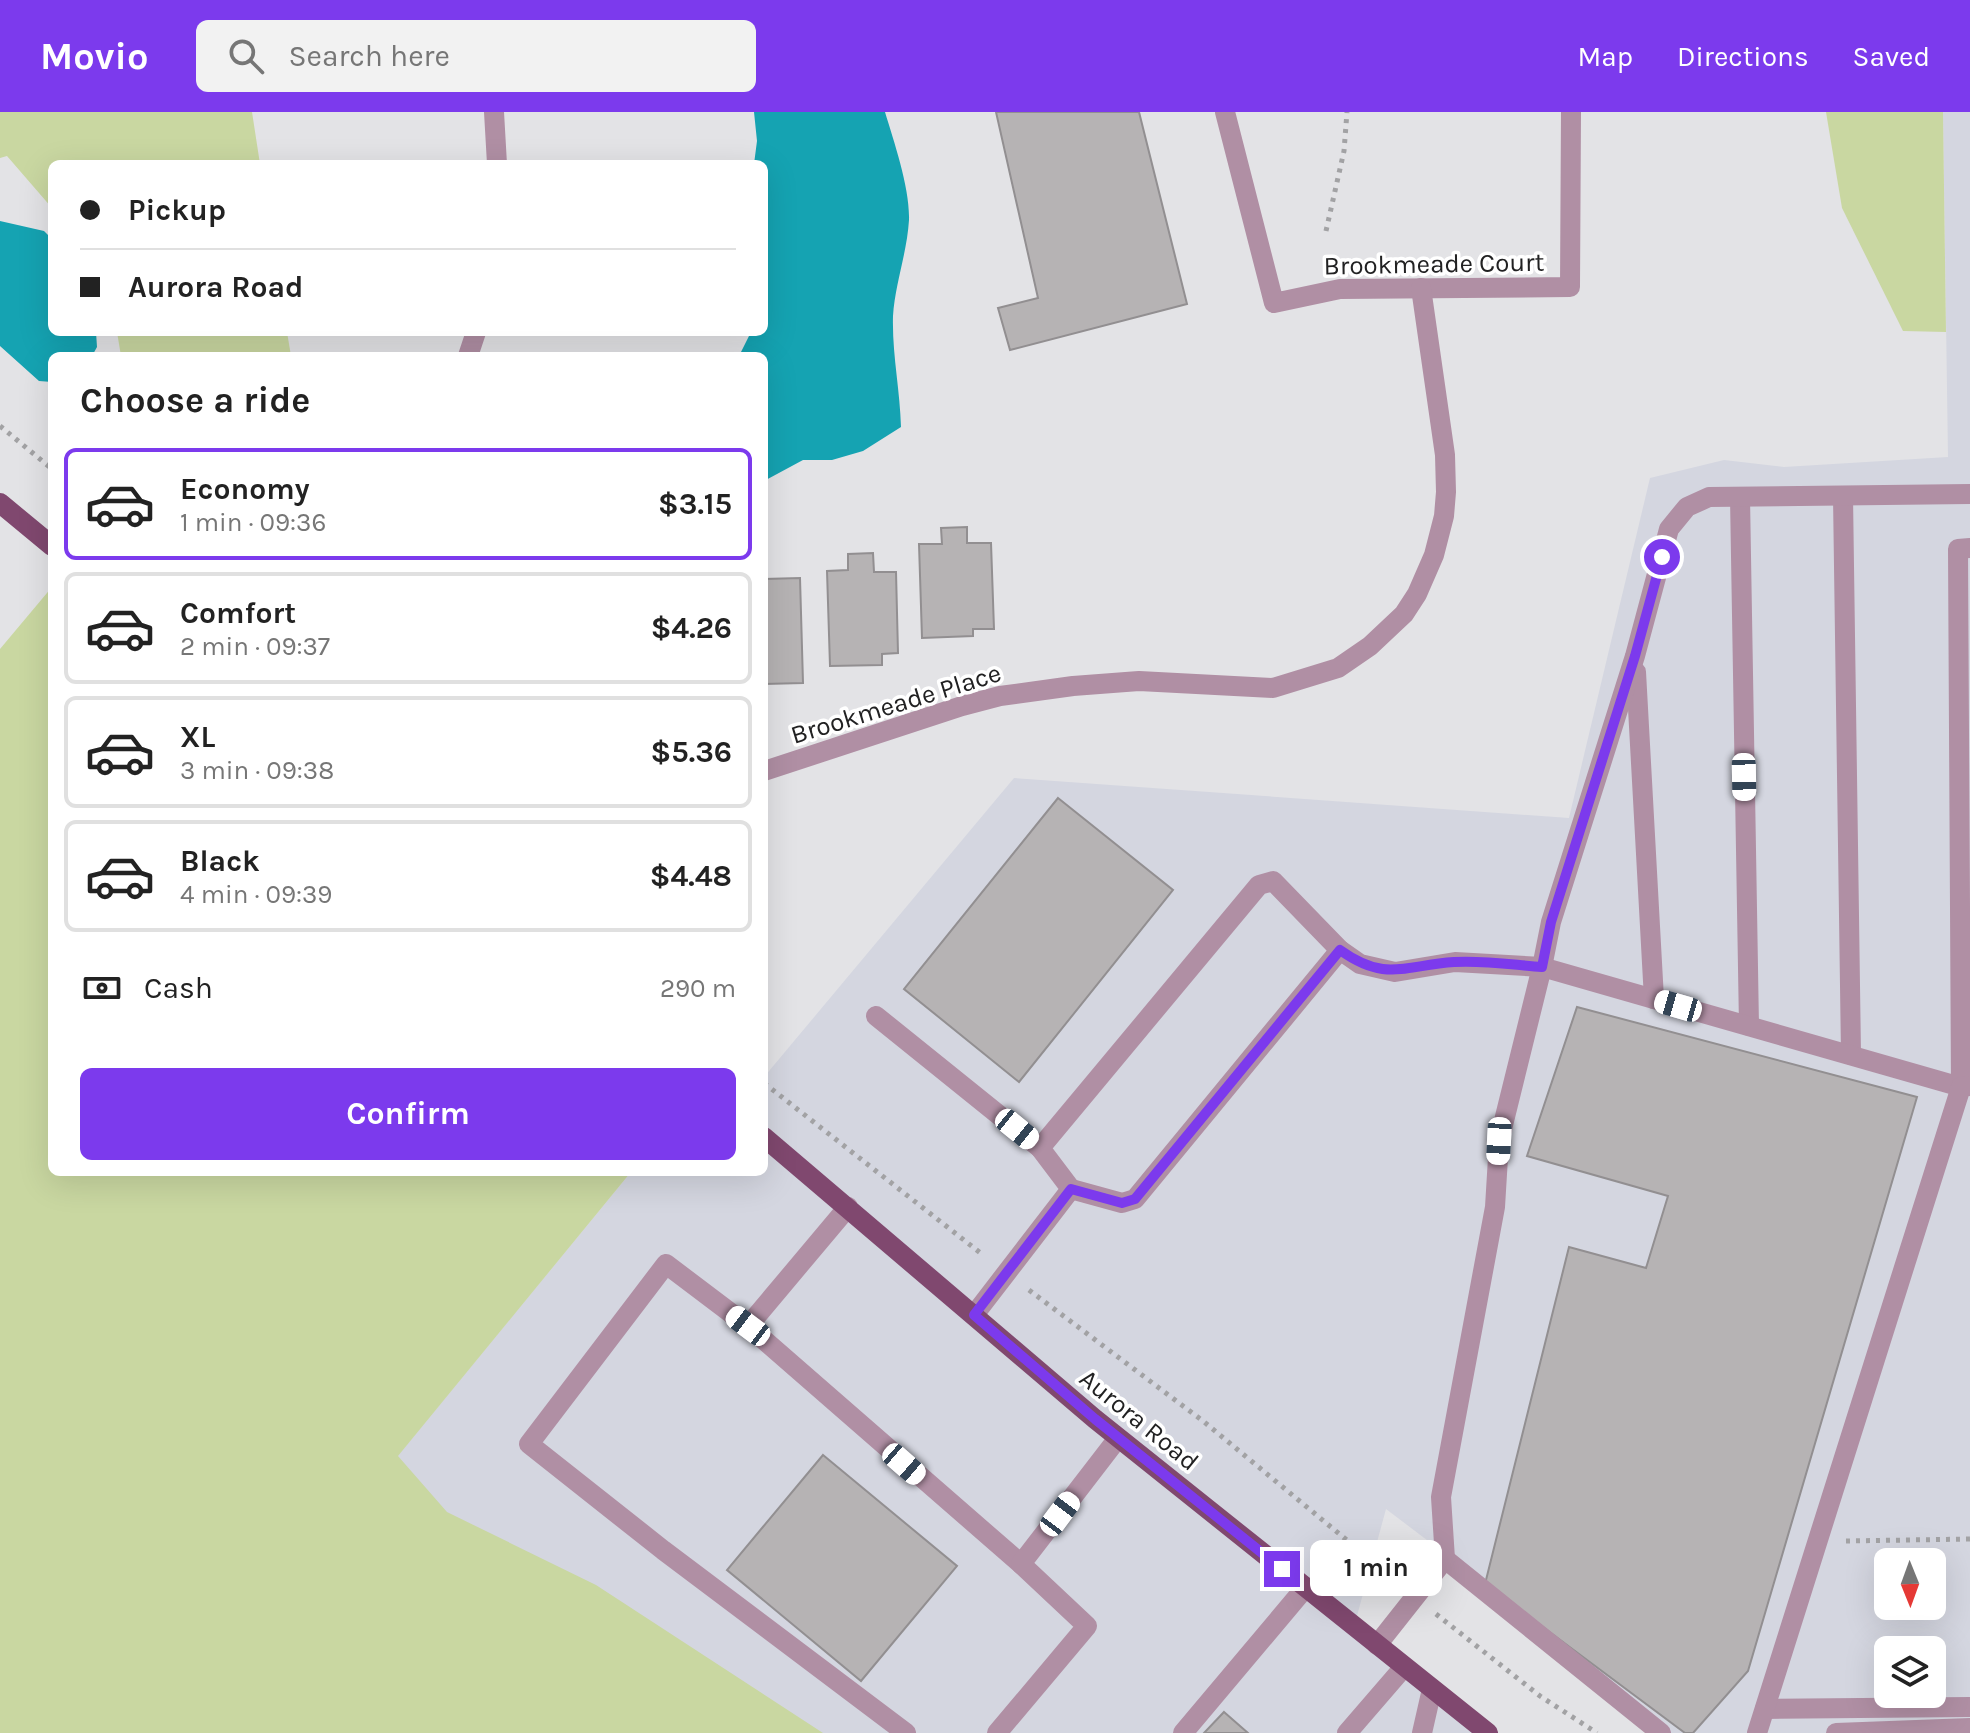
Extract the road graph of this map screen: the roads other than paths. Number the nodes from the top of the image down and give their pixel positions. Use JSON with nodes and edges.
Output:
{"nodes":[{"id":1,"x":494,"y":112,"type":"edge"},
{"id":2,"x":1225,"y":112,"type":"edge"},
{"id":3,"x":1571,"y":112,"type":"edge"},
{"id":4,"x":497,"y":160,"type":"edge"},
{"id":5,"x":1421,"y":288,"type":"junction"},
{"id":6,"x":1970,"y":494,"type":"edge"},
{"id":7,"x":1843,"y":496,"type":"junction"},
{"id":8,"x":1740,"y":497,"type":"junction"},
{"id":9,"x":0,"y":503,"type":"edge"},
{"id":10,"x":48,"y":543,"type":"edge"},
{"id":11,"x":1970,"y":548,"type":"edge"},
{"id":12,"x":1635,"y":656,"type":"junction"},
{"id":13,"x":768,"y":770,"type":"edge"},
{"id":14,"x":1340,"y":950,"type":"junction"},
{"id":15,"x":1542,"y":967,"type":"junction"},
{"id":16,"x":1654,"y":999,"type":"junction"},
{"id":17,"x":876,"y":1016,"type":"dead end"},
{"id":18,"x":1749,"y":1026,"type":"junction"},
{"id":19,"x":1851,"y":1055,"type":"junction"},
{"id":20,"x":1966,"y":1087,"type":"edge"},
{"id":21,"x":768,"y":1140,"type":"edge"},
{"id":22,"x":1040,"y":1148,"type":"junction"},
{"id":23,"x":1071,"y":1189,"type":"junction"},
{"id":24,"x":848,"y":1207,"type":"junction"},
{"id":25,"x":974,"y":1315,"type":"junction"},
{"id":26,"x":748,"y":1326,"type":"junction"},
{"id":27,"x":1118,"y":1438,"type":"junction"},
{"id":28,"x":1445,"y":1559,"type":"junction"},
{"id":29,"x":1021,"y":1564,"type":"junction"},
{"id":30,"x":1305,"y":1588,"type":"junction"},
{"id":31,"x":1377,"y":1645,"type":"junction"},
{"id":32,"x":1404,"y":1667,"type":"junction"},
{"id":33,"x":1432,"y":1689,"type":"junction"},
{"id":34,"x":1970,"y":1695,"type":"edge"},
{"id":35,"x":1766,"y":1704,"type":"junction"},
{"id":36,"x":1970,"y":1707,"type":"edge"},
{"id":37,"x":1970,"y":1728,"type":"edge"},
{"id":38,"x":906,"y":1733,"type":"edge"},
{"id":39,"x":997,"y":1733,"type":"edge"},
{"id":40,"x":1183,"y":1733,"type":"edge"},
{"id":41,"x":1347,"y":1733,"type":"edge"},
{"id":42,"x":1422,"y":1733,"type":"edge"},
{"id":43,"x":1488,"y":1733,"type":"edge"},
{"id":44,"x":1661,"y":1733,"type":"edge"},
{"id":45,"x":1757,"y":1733,"type":"edge"},
{"id":46,"x":1836,"y":1733,"type":"edge"}],
"edges":[{"from":1,"to":4,"type":"street"},
{"from":2,"to":5,"type":"street","name":"Brookmeade Court"},
{"from":3,"to":5,"type":"street","name":"Brookmeade Court"},
{"from":5,"to":13,"type":"street","name":"Brookmeade Place"},
{"from":6,"to":7,"type":"street"},
{"from":7,"to":8,"type":"street"},
{"from":7,"to":19,"type":"street"},
{"from":8,"to":12,"type":"street"},
{"from":8,"to":18,"type":"street"},
{"from":9,"to":10,"type":"main road"},
{"from":11,"to":20,"type":"street"},
{"from":12,"to":15,"type":"street"},
{"from":12,"to":16,"type":"street"},
{"from":14,"to":15,"type":"street"},
{"from":14,"to":22,"type":"street"},
{"from":14,"to":23,"type":"street"},
{"from":15,"to":16,"type":"street"},
{"from":15,"to":28,"type":"street"},
{"from":16,"to":18,"type":"street"},
{"from":17,"to":22,"type":"street"},
{"from":18,"to":19,"type":"street"},
{"from":19,"to":20,"type":"street"},
{"from":20,"to":35,"type":"street"},
{"from":21,"to":24,"type":"main road","name":"Aurora Road"},
{"from":22,"to":23,"type":"street"},
{"from":23,"to":25,"type":"street"},
{"from":24,"to":25,"type":"main road","name":"Aurora Road"},
{"from":24,"to":26,"type":"street"},
{"from":25,"to":27,"type":"main road","name":"Aurora Road"},
{"from":26,"to":29,"type":"street"},
{"from":26,"to":38,"type":"street"},
{"from":27,"to":29,"type":"street"},
{"from":27,"to":30,"type":"main road","name":"Aurora Road"},
{"from":28,"to":31,"type":"street"},
{"from":28,"to":44,"type":"street"},
{"from":29,"to":39,"type":"street"},
{"from":30,"to":31,"type":"main road","name":"Aurora Road"},
{"from":30,"to":40,"type":"street"},
{"from":31,"to":32,"type":"main road","name":"Aurora Road"},
{"from":32,"to":33,"type":"main road","name":"Aurora Road"},
{"from":32,"to":41,"type":"street"},
{"from":33,"to":42,"type":"street"},
{"from":33,"to":43,"type":"main road","name":"Aurora Road"},
{"from":34,"to":35,"type":"street"},
{"from":35,"to":36,"type":"street"},
{"from":35,"to":45,"type":"street"},
{"from":37,"to":46,"type":"street"}]}
